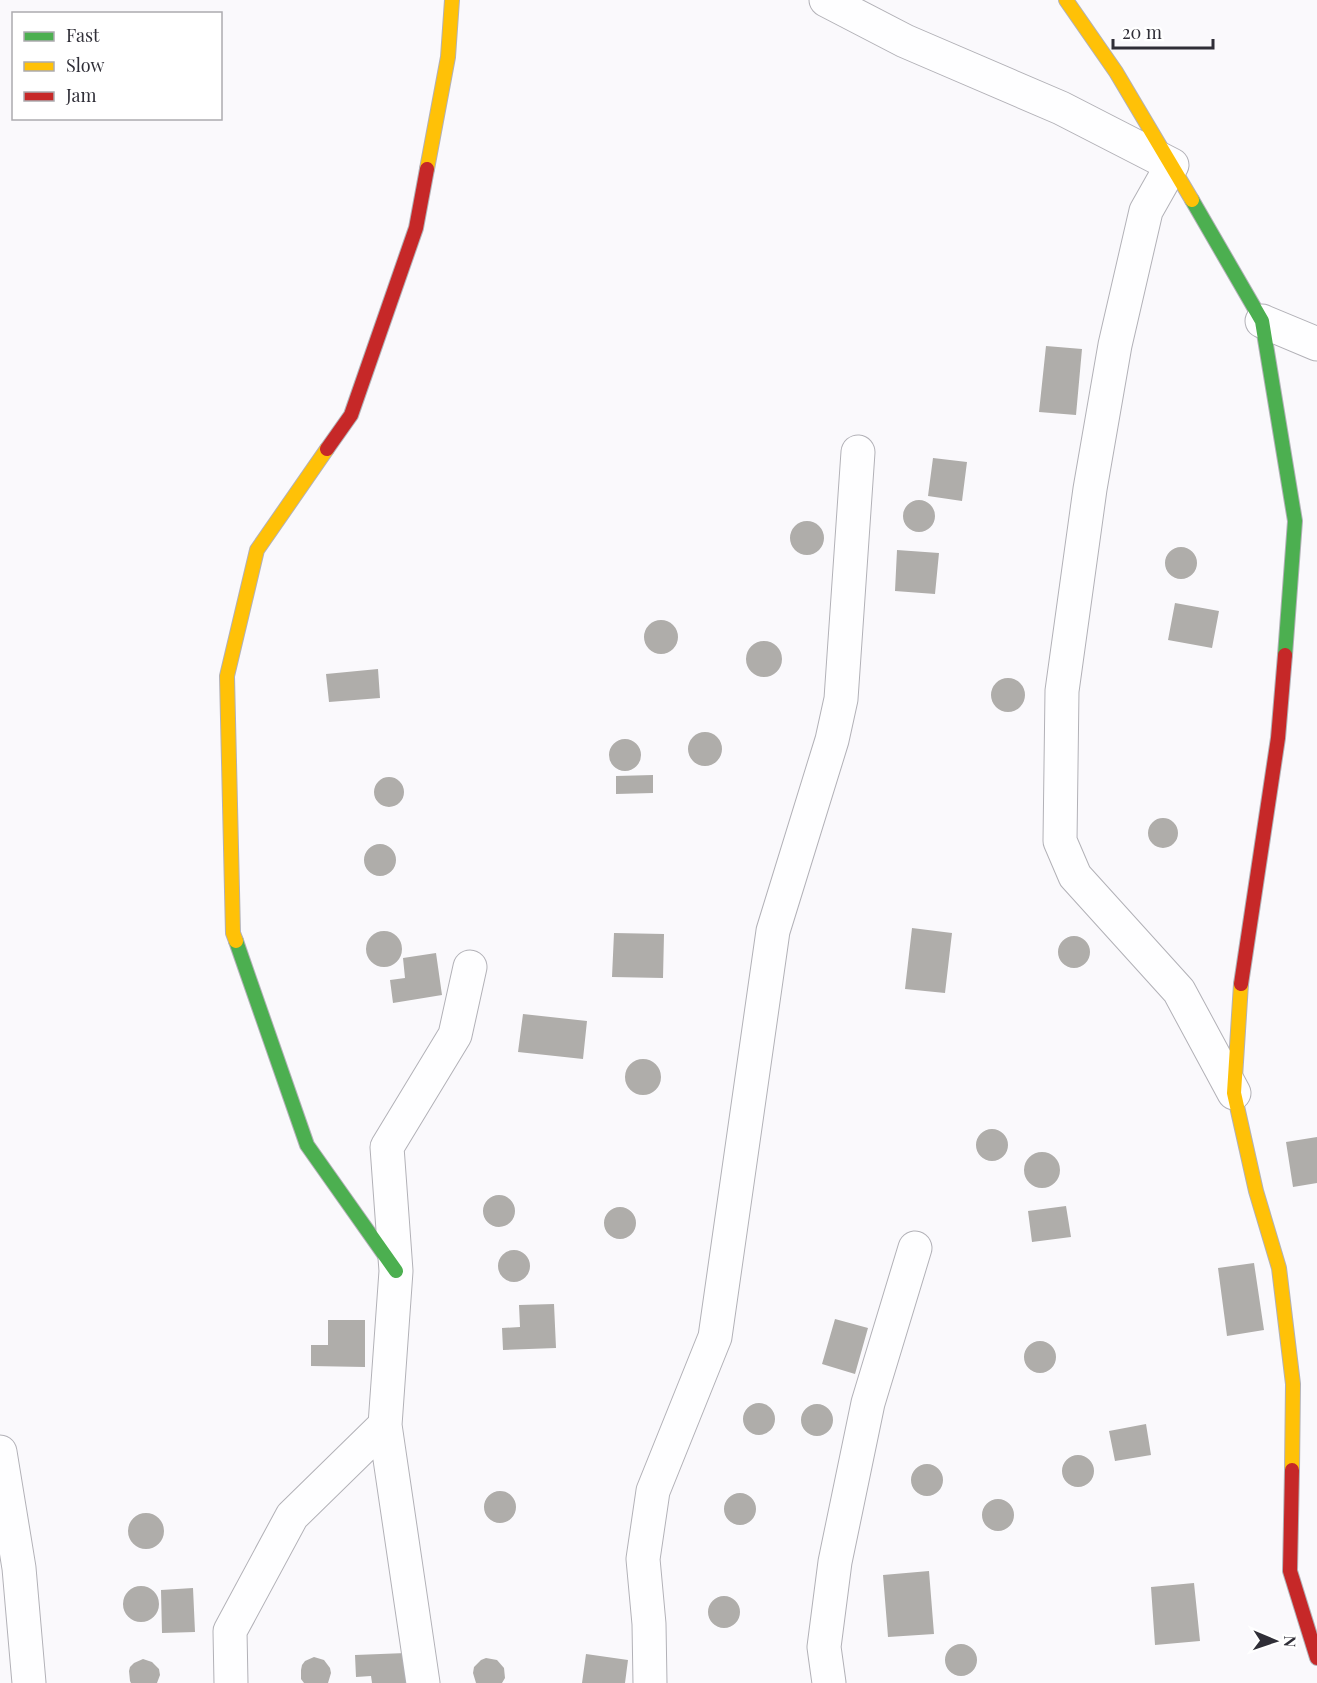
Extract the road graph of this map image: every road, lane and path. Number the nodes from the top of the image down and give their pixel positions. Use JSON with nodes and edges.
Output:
{"nodes":[{"id":1,"x":453,"y":0,"type":"edge"},
{"id":2,"x":826,"y":0,"type":"edge"},
{"id":3,"x":1066,"y":0,"type":"edge"},
{"id":4,"x":1172,"y":165,"type":"junction"},
{"id":5,"x":1262,"y":321,"type":"junction"},
{"id":6,"x":1317,"y":344,"type":"edge"},
{"id":7,"x":858,"y":452,"type":"dead end"},
{"id":8,"x":470,"y":967,"type":"dead end"},
{"id":9,"x":1234,"y":1093,"type":"junction"},
{"id":10,"x":915,"y":1248,"type":"dead end"},
{"id":11,"x":396,"y":1271,"type":"junction"},
{"id":12,"x":385,"y":1425,"type":"junction"},
{"id":13,"x":0,"y":1452,"type":"edge"},
{"id":14,"x":9,"y":1569,"type":"edge"},
{"id":15,"x":1317,"y":1658,"type":"edge"},
{"id":16,"x":29,"y":1683,"type":"edge"},
{"id":17,"x":231,"y":1683,"type":"edge"},
{"id":18,"x":423,"y":1683,"type":"edge"},
{"id":19,"x":650,"y":1683,"type":"edge"},
{"id":20,"x":829,"y":1683,"type":"edge"}],
"edges":[{"from":1,"to":11,"type":"street"},
{"from":2,"to":4,"type":"street"},
{"from":3,"to":4,"type":"street"},
{"from":4,"to":5,"type":"street"},
{"from":4,"to":9,"type":"street"},
{"from":5,"to":6,"type":"street"},
{"from":5,"to":9,"type":"street"},
{"from":7,"to":19,"type":"street"},
{"from":8,"to":11,"type":"street"},
{"from":9,"to":15,"type":"street"},
{"from":10,"to":20,"type":"street"},
{"from":11,"to":12,"type":"street"},
{"from":12,"to":17,"type":"street"},
{"from":12,"to":18,"type":"street"},
{"from":13,"to":14,"type":"street"},
{"from":14,"to":16,"type":"street"}]}
